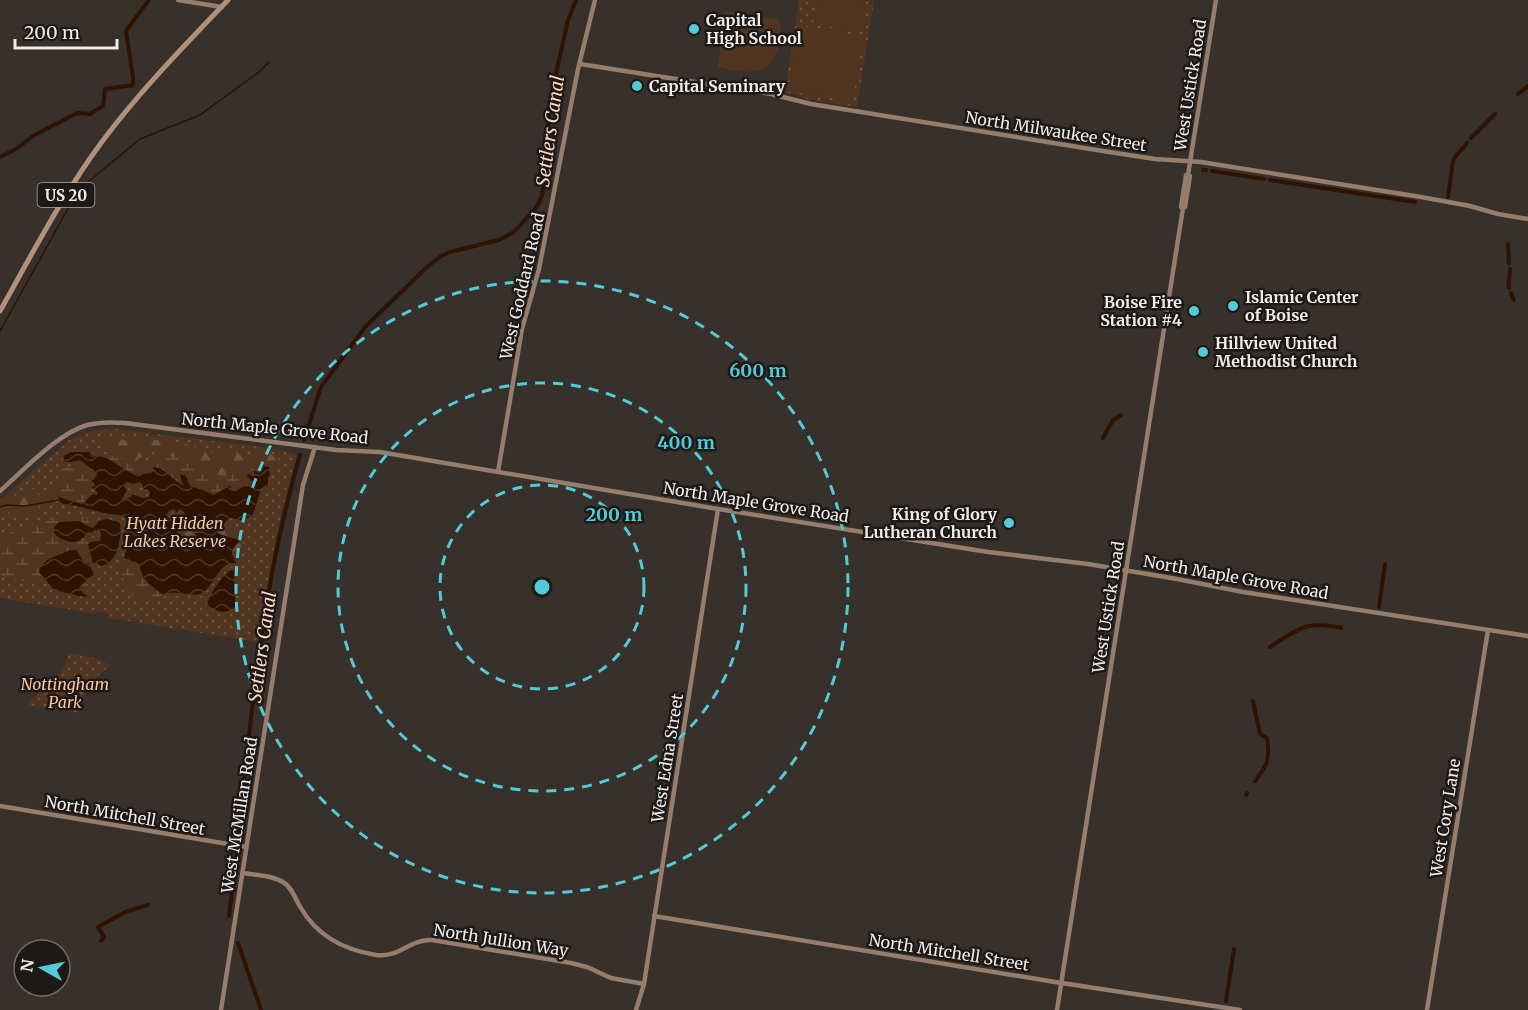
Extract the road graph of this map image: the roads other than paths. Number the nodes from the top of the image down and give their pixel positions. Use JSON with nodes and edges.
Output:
{"nodes":[{"id":1,"x":178,"y":0,"type":"edge"},
{"id":2,"x":228,"y":0,"type":"edge"},
{"id":3,"x":595,"y":0,"type":"edge"},
{"id":4,"x":1216,"y":0,"type":"edge"},
{"id":5,"x":222,"y":7,"type":"junction"},
{"id":6,"x":580,"y":64,"type":"junction"},
{"id":7,"x":1190,"y":162,"type":"junction"},
{"id":8,"x":1528,"y":219,"type":"edge"},
{"id":9,"x":0,"y":311,"type":"edge"},
{"id":10,"x":315,"y":447,"type":"junction"},
{"id":11,"x":498,"y":472,"type":"junction"},
{"id":12,"x":0,"y":491,"type":"edge"},
{"id":13,"x":718,"y":509,"type":"junction"},
{"id":14,"x":1127,"y":570,"type":"junction"},
{"id":15,"x":1488,"y":630,"type":"junction"},
{"id":16,"x":1528,"y":636,"type":"edge"},
{"id":17,"x":0,"y":806,"type":"edge"},
{"id":18,"x":246,"y":847,"type":"junction"},
{"id":19,"x":243,"y":873,"type":"junction"},
{"id":20,"x":654,"y":916,"type":"junction"},
{"id":21,"x":1061,"y":983,"type":"junction"},
{"id":22,"x":644,"y":984,"type":"junction"},
{"id":23,"x":221,"y":1010,"type":"edge"},
{"id":24,"x":636,"y":1010,"type":"edge"},
{"id":25,"x":1057,"y":1010,"type":"edge"},
{"id":26,"x":1240,"y":1010,"type":"edge"},
{"id":27,"x":1427,"y":1010,"type":"edge"}],
"edges":[{"from":1,"to":5,"type":"street"},
{"from":2,"to":5,"type":"main road","number":"US 20"},
{"from":3,"to":6,"type":"street","name":"West Goddard Road"},
{"from":4,"to":7,"type":"street","name":"West Ustick Road"},
{"from":5,"to":9,"type":"main road","number":"US 20"},
{"from":6,"to":7,"type":"street","name":"North Milwaukee Street"},
{"from":6,"to":11,"type":"street","name":"West Goddard Road"},
{"from":7,"to":8,"type":"street","name":"North Milwaukee Street"},
{"from":7,"to":14,"type":"street","name":"West Ustick Road"},
{"from":10,"to":11,"type":"street","name":"North Maple Grove Road"},
{"from":10,"to":12,"type":"street","name":"North Maple Grove Road"},
{"from":10,"to":18,"type":"street","name":"West McMillan Road"},
{"from":11,"to":13,"type":"street","name":"North Maple Grove Road"},
{"from":13,"to":14,"type":"street","name":"North Maple Grove Road"},
{"from":13,"to":20,"type":"street","name":"West Edna Street"},
{"from":14,"to":15,"type":"street","name":"North Maple Grove Road"},
{"from":14,"to":21,"type":"street","name":"West Ustick Road"},
{"from":15,"to":16,"type":"street","name":"North Maple Grove Road"},
{"from":15,"to":27,"type":"street","name":"West Cory Lane"},
{"from":17,"to":18,"type":"street","name":"North Mitchell Street"},
{"from":18,"to":19,"type":"street","name":"West McMillan Road"},
{"from":19,"to":22,"type":"street","name":"North Jullion Way"},
{"from":19,"to":23,"type":"street","name":"West McMillan Road"},
{"from":20,"to":21,"type":"street","name":"North Mitchell Street"},
{"from":20,"to":22,"type":"street","name":"West Edna Street"},
{"from":21,"to":25,"type":"street","name":"West Ustick Road"},
{"from":21,"to":26,"type":"street","name":"North Mitchell Street"},
{"from":22,"to":24,"type":"street","name":"West Edna Street"}]}
